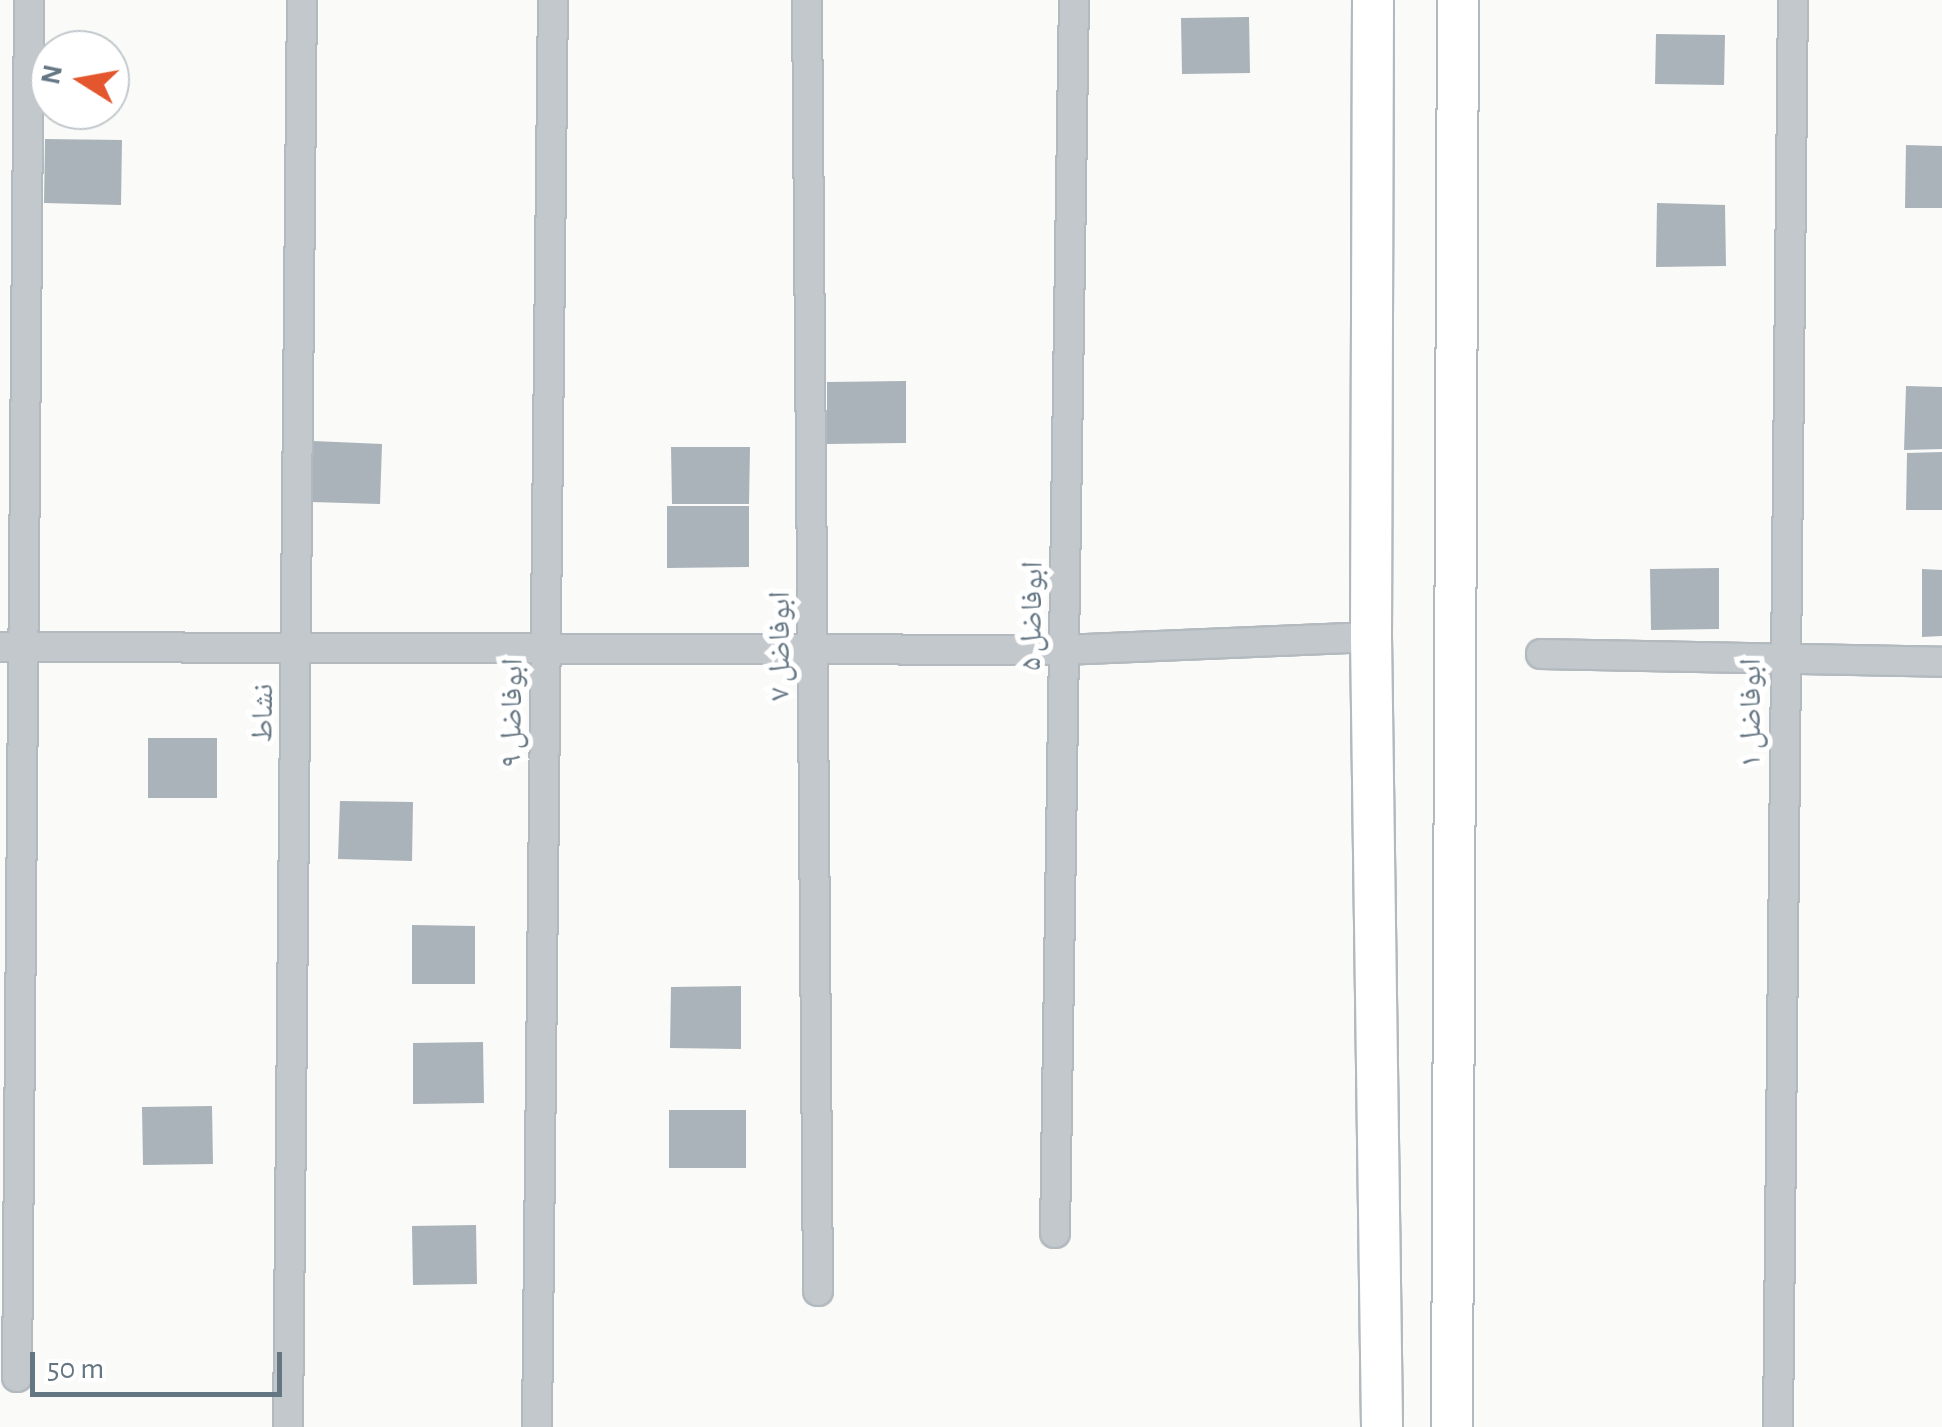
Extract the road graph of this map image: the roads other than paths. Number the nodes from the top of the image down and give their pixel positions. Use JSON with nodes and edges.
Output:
{"nodes":[{"id":1,"x":29,"y":0,"type":"edge"},
{"id":2,"x":302,"y":0,"type":"edge"},
{"id":3,"x":553,"y":0,"type":"edge"},
{"id":4,"x":808,"y":0,"type":"edge"},
{"id":5,"x":1074,"y":0,"type":"edge"},
{"id":6,"x":1373,"y":0,"type":"edge"},
{"id":7,"x":1458,"y":0,"type":"edge"},
{"id":8,"x":1793,"y":0,"type":"edge"},
{"id":9,"x":1372,"y":637,"type":"junction"},
{"id":10,"x":296,"y":646,"type":"junction"},
{"id":11,"x":546,"y":646,"type":"junction"},
{"id":12,"x":813,"y":646,"type":"junction"},
{"id":13,"x":13,"y":647,"type":"edge"},
{"id":14,"x":1064,"y":650,"type":"junction"},
{"id":15,"x":1540,"y":654,"type":"dead end"},
{"id":16,"x":1784,"y":659,"type":"junction"},
{"id":17,"x":1942,"y":662,"type":"edge"},
{"id":18,"x":1055,"y":1232,"type":"dead end"},
{"id":19,"x":818,"y":1292,"type":"dead end"},
{"id":20,"x":17,"y":1377,"type":"dead end"},
{"id":21,"x":288,"y":1427,"type":"edge"},
{"id":22,"x":537,"y":1427,"type":"edge"},
{"id":23,"x":1382,"y":1427,"type":"edge"},
{"id":24,"x":1452,"y":1427,"type":"edge"},
{"id":25,"x":1778,"y":1427,"type":"edge"}],
"edges":[{"from":1,"to":13,"type":"street"},
{"from":2,"to":10,"type":"street","name":"نشاط"},
{"from":3,"to":11,"type":"street","name":"ابوفاضل ۹"},
{"from":4,"to":12,"type":"street","name":"ابوفاضل ۷"},
{"from":5,"to":14,"type":"street","name":"ابوفاضل ۵"},
{"from":6,"to":9,"type":"main road"},
{"from":7,"to":24,"type":"main road"},
{"from":8,"to":16,"type":"street","name":"ابوفاضل ۱"},
{"from":9,"to":14,"type":"street"},
{"from":9,"to":23,"type":"main road"},
{"from":10,"to":11,"type":"street"},
{"from":10,"to":13,"type":"street"},
{"from":10,"to":21,"type":"street","name":"نشاط"},
{"from":11,"to":12,"type":"street"},
{"from":11,"to":22,"type":"street","name":"ابوفاضل ۹"},
{"from":12,"to":14,"type":"street"},
{"from":12,"to":19,"type":"street","name":"ابوفاضل ۷"},
{"from":13,"to":20,"type":"street"},
{"from":14,"to":18,"type":"street","name":"ابوفاضل ۵"},
{"from":15,"to":16,"type":"street"},
{"from":16,"to":17,"type":"street"},
{"from":16,"to":25,"type":"street","name":"ابوفاضل ۱"}]}
